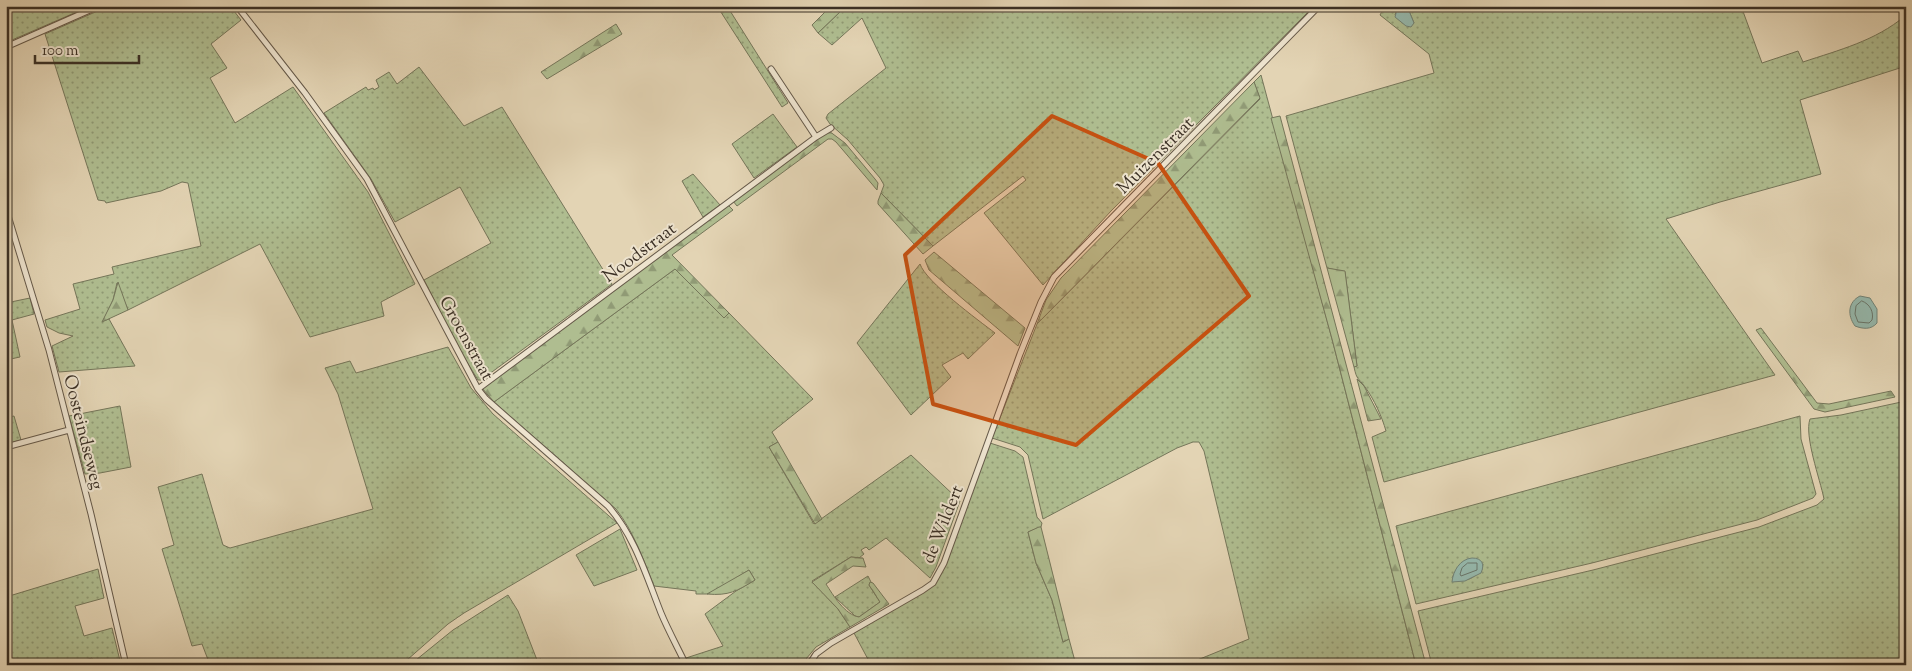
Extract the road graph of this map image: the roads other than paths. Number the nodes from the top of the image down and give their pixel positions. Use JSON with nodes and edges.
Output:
{"nodes":[{"id":1,"x":99,"y":6,"type":"edge"},
{"id":2,"x":237,"y":6,"type":"edge"},
{"id":3,"x":1319,"y":6,"type":"edge"},
{"id":4,"x":6,"y":47,"type":"edge"},
{"id":5,"x":771,"y":69,"type":"dead end"},
{"id":6,"x":831,"y":128,"type":"dead end"},
{"id":7,"x":816,"y":137,"type":"junction"},
{"id":8,"x":6,"y":209,"type":"edge"},
{"id":9,"x":1028,"y":335,"type":"joint"},
{"id":10,"x":478,"y":389,"type":"junction"},
{"id":11,"x":69,"y":430,"type":"junction"},
{"id":12,"x":6,"y":447,"type":"edge"},
{"id":13,"x":126,"y":665,"type":"edge"},
{"id":14,"x":686,"y":665,"type":"edge"},
{"id":15,"x":810,"y":665,"type":"edge"}],
"edges":[{"from":1,"to":4,"type":"street"},
{"from":2,"to":10,"type":"street","name":"Groenstraat"},
{"from":3,"to":9,"type":"street","name":"Muizenstraat"},
{"from":5,"to":7,"type":"street"},
{"from":6,"to":7,"type":"street","name":"Noodstraat"},
{"from":7,"to":10,"type":"street","name":"Noodstraat"},
{"from":8,"to":11,"type":"street","name":"Oosteindseweg"},
{"from":9,"to":15,"type":"street","name":"de Wildert"},
{"from":10,"to":14,"type":"street","name":"Groenstraat"},
{"from":11,"to":12,"type":"street"},
{"from":11,"to":13,"type":"street","name":"Oosteindseweg"}]}
